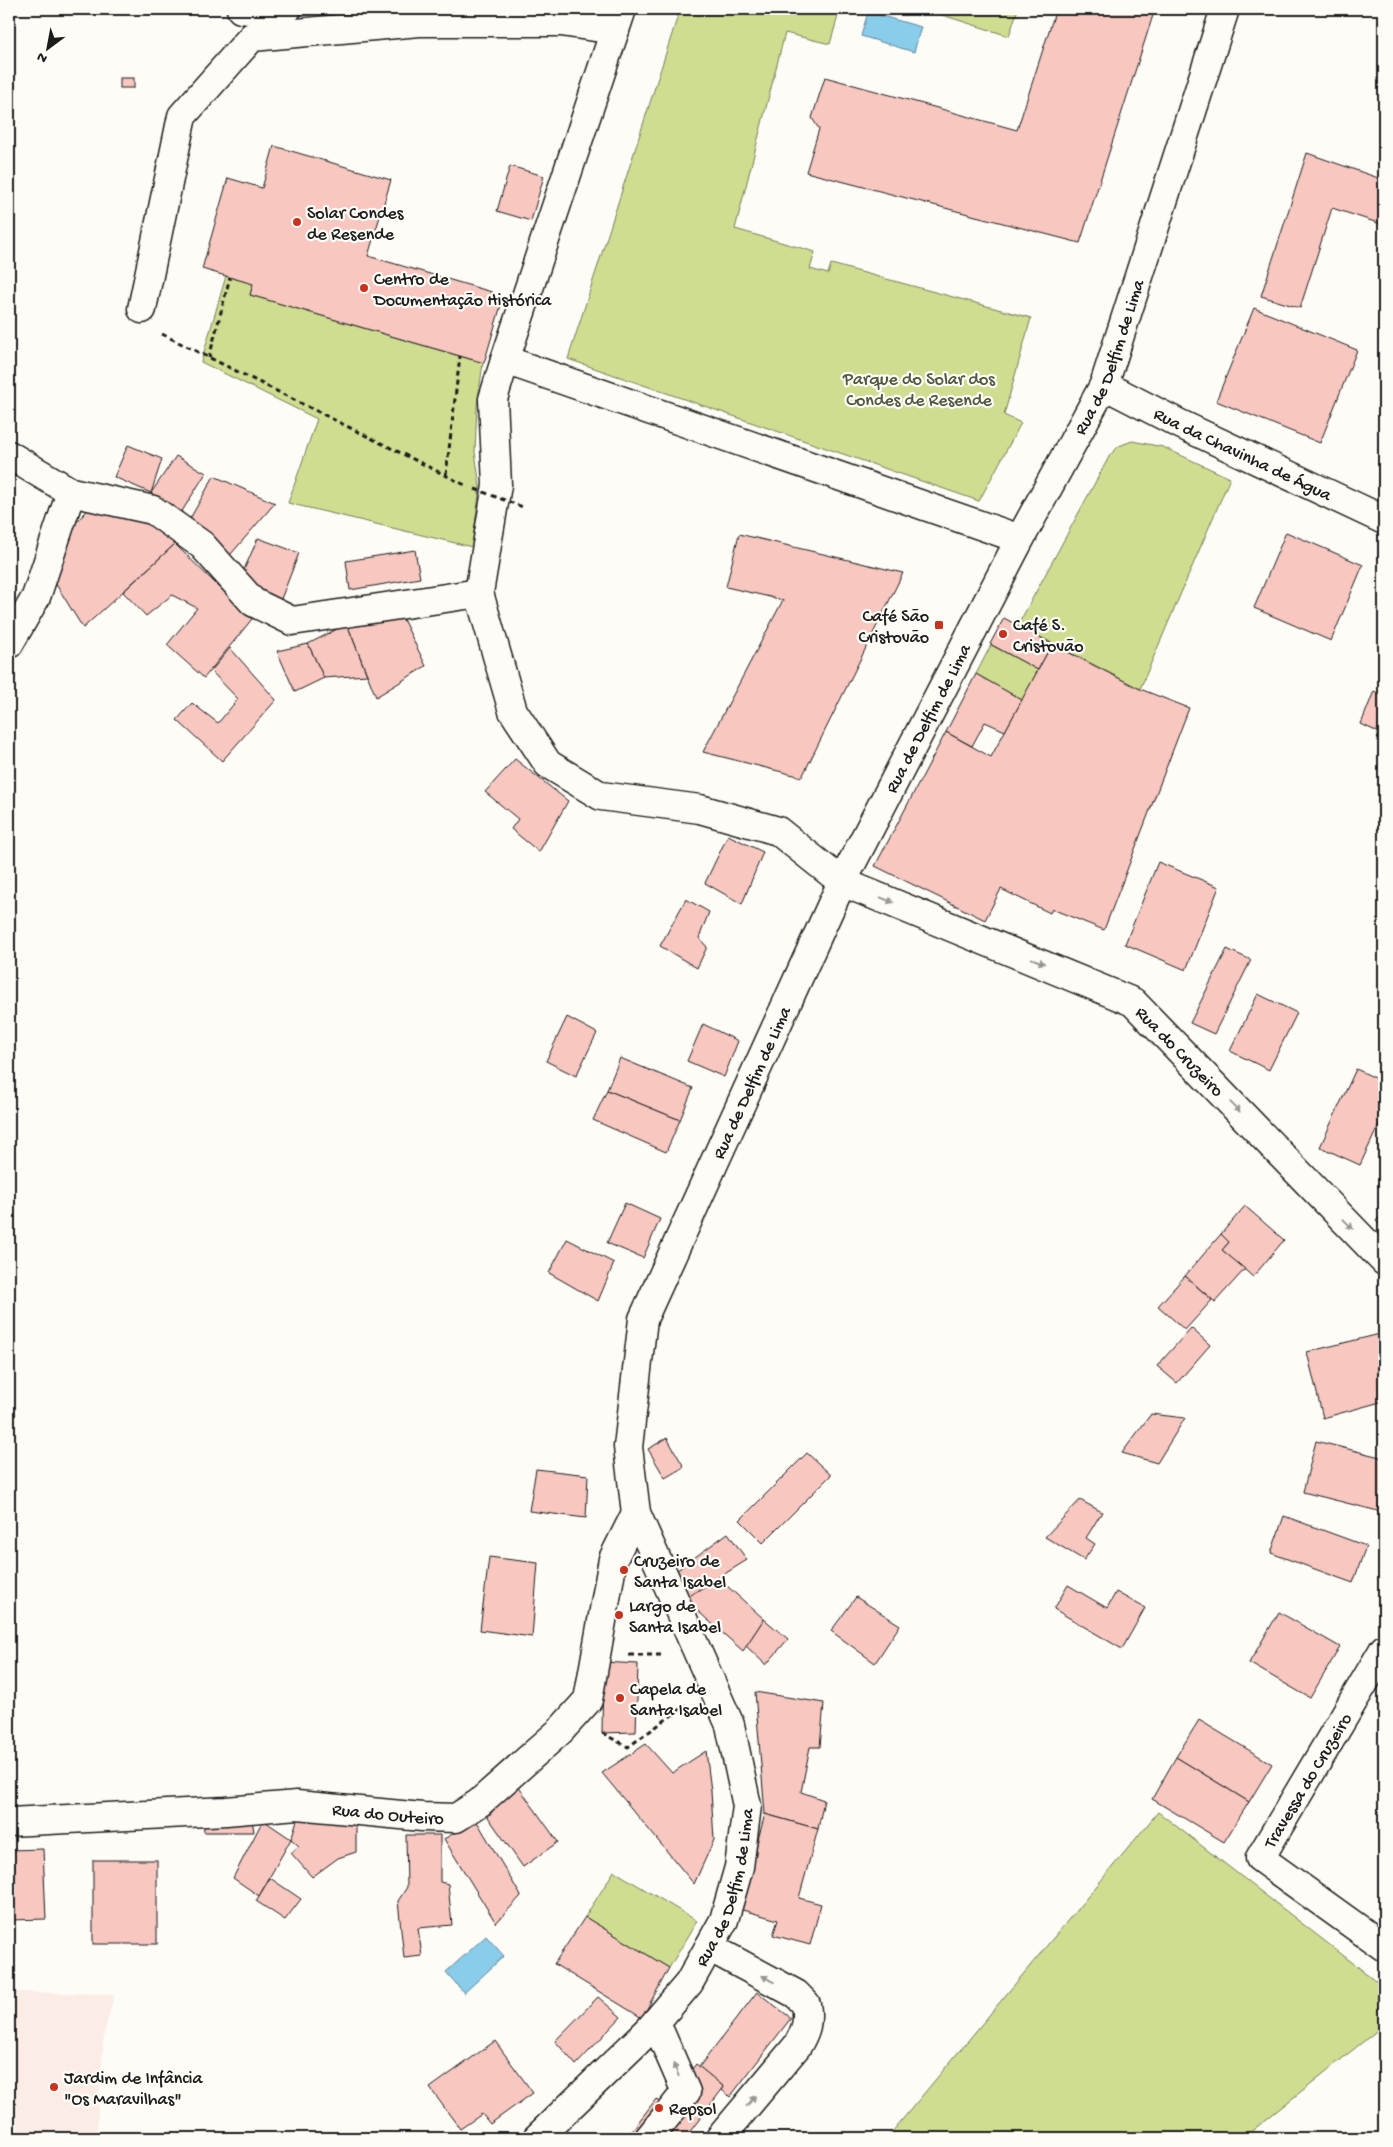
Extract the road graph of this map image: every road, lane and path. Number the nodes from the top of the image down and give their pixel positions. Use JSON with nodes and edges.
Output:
{"nodes":[{"id":1,"x":241,"y":9,"type":"edge"},
{"id":2,"x":287,"y":9,"type":"edge"},
{"id":3,"x":1225,"y":9,"type":"edge"},
{"id":4,"x":618,"y":20,"type":"edge"},
{"id":5,"x":230,"y":277,"type":"dead end"},
{"id":6,"x":142,"y":309,"type":"dead end"},
{"id":7,"x":157,"y":332,"type":"dead end"},
{"id":8,"x":460,"y":356,"type":"dead end"},
{"id":9,"x":209,"y":358,"type":"junction"},
{"id":10,"x":504,"y":360,"type":"junction"},
{"id":11,"x":1104,"y":385,"type":"junction"},
{"id":12,"x":9,"y":455,"type":"edge"},
{"id":13,"x":446,"y":475,"type":"junction"},
{"id":14,"x":71,"y":492,"type":"junction"},
{"id":15,"x":523,"y":507,"type":"dead end"},
{"id":16,"x":1384,"y":520,"type":"edge"},
{"id":17,"x":1020,"y":539,"type":"junction"},
{"id":18,"x":479,"y":593,"type":"junction"},
{"id":19,"x":9,"y":644,"type":"edge"},
{"id":20,"x":842,"y":882,"type":"junction"},
{"id":21,"x":1384,"y":1261,"type":"edge"},
{"id":22,"x":636,"y":1514,"type":"junction"},
{"id":23,"x":1384,"y":1649,"type":"edge"},
{"id":24,"x":596,"y":1654,"type":"junction"},
{"id":25,"x":699,"y":1656,"type":"junction"},
{"id":26,"x":712,"y":1686,"type":"junction"},
{"id":27,"x":574,"y":1716,"type":"junction"},
{"id":28,"x":9,"y":1822,"type":"edge"},
{"id":29,"x":710,"y":1946,"type":"junction"},
{"id":30,"x":1384,"y":1947,"type":"edge"},
{"id":31,"x":656,"y":2022,"type":"junction"},
{"id":32,"x":537,"y":2138,"type":"edge"},
{"id":33,"x":649,"y":2138,"type":"edge"},
{"id":34,"x":720,"y":2138,"type":"edge"}],
"edges":[{"from":1,"to":2,"type":"street"},
{"from":3,"to":11,"type":"street","name":"Rua de Delfim de Lima"},
{"from":4,"to":6,"type":"street"},
{"from":4,"to":10,"type":"street"},
{"from":5,"to":9,"type":"path"},
{"from":7,"to":9,"type":"path"},
{"from":8,"to":13,"type":"path"},
{"from":9,"to":13,"type":"path"},
{"from":10,"to":17,"type":"street"},
{"from":10,"to":18,"type":"street"},
{"from":11,"to":16,"type":"street","name":"Rua da Chavinha de Água"},
{"from":11,"to":17,"type":"street","name":"Rua de Delfim de Lima"},
{"from":12,"to":14,"type":"street"},
{"from":13,"to":15,"type":"path","bridge":true},
{"from":14,"to":18,"type":"street"},
{"from":14,"to":19,"type":"street"},
{"from":17,"to":20,"type":"street","name":"Rua de Delfim de Lima"},
{"from":18,"to":20,"type":"street","name":"Rua do Cruzeiro"},
{"from":20,"to":21,"type":"street","name":"Rua do Cruzeiro","one_way":true},
{"from":20,"to":22,"type":"street","name":"Rua de Delfim de Lima"},
{"from":22,"to":24,"type":"street","name":"Rua do Outeiro"},
{"from":22,"to":25,"type":"street","name":"Rua de Delfim de Lima"},
{"from":23,"to":30,"type":"street","name":"Travessa do Cruzeiro"},
{"from":24,"to":25,"type":"path"},
{"from":24,"to":27,"type":"street","name":"Rua do Outeiro"},
{"from":25,"to":26,"type":"street","name":"Rua de Delfim de Lima"},
{"from":26,"to":27,"type":"path"},
{"from":26,"to":29,"type":"street","name":"Rua de Delfim de Lima"},
{"from":27,"to":28,"type":"street","name":"Rua do Outeiro"},
{"from":29,"to":31,"type":"street","name":"Rua de Delfim de Lima"},
{"from":34,"to":29,"type":"street","one_way":true},
{"from":31,"to":32,"type":"street","name":"Rua de Delfim de Lima"},
{"from":33,"to":31,"type":"street","one_way":true}]}
